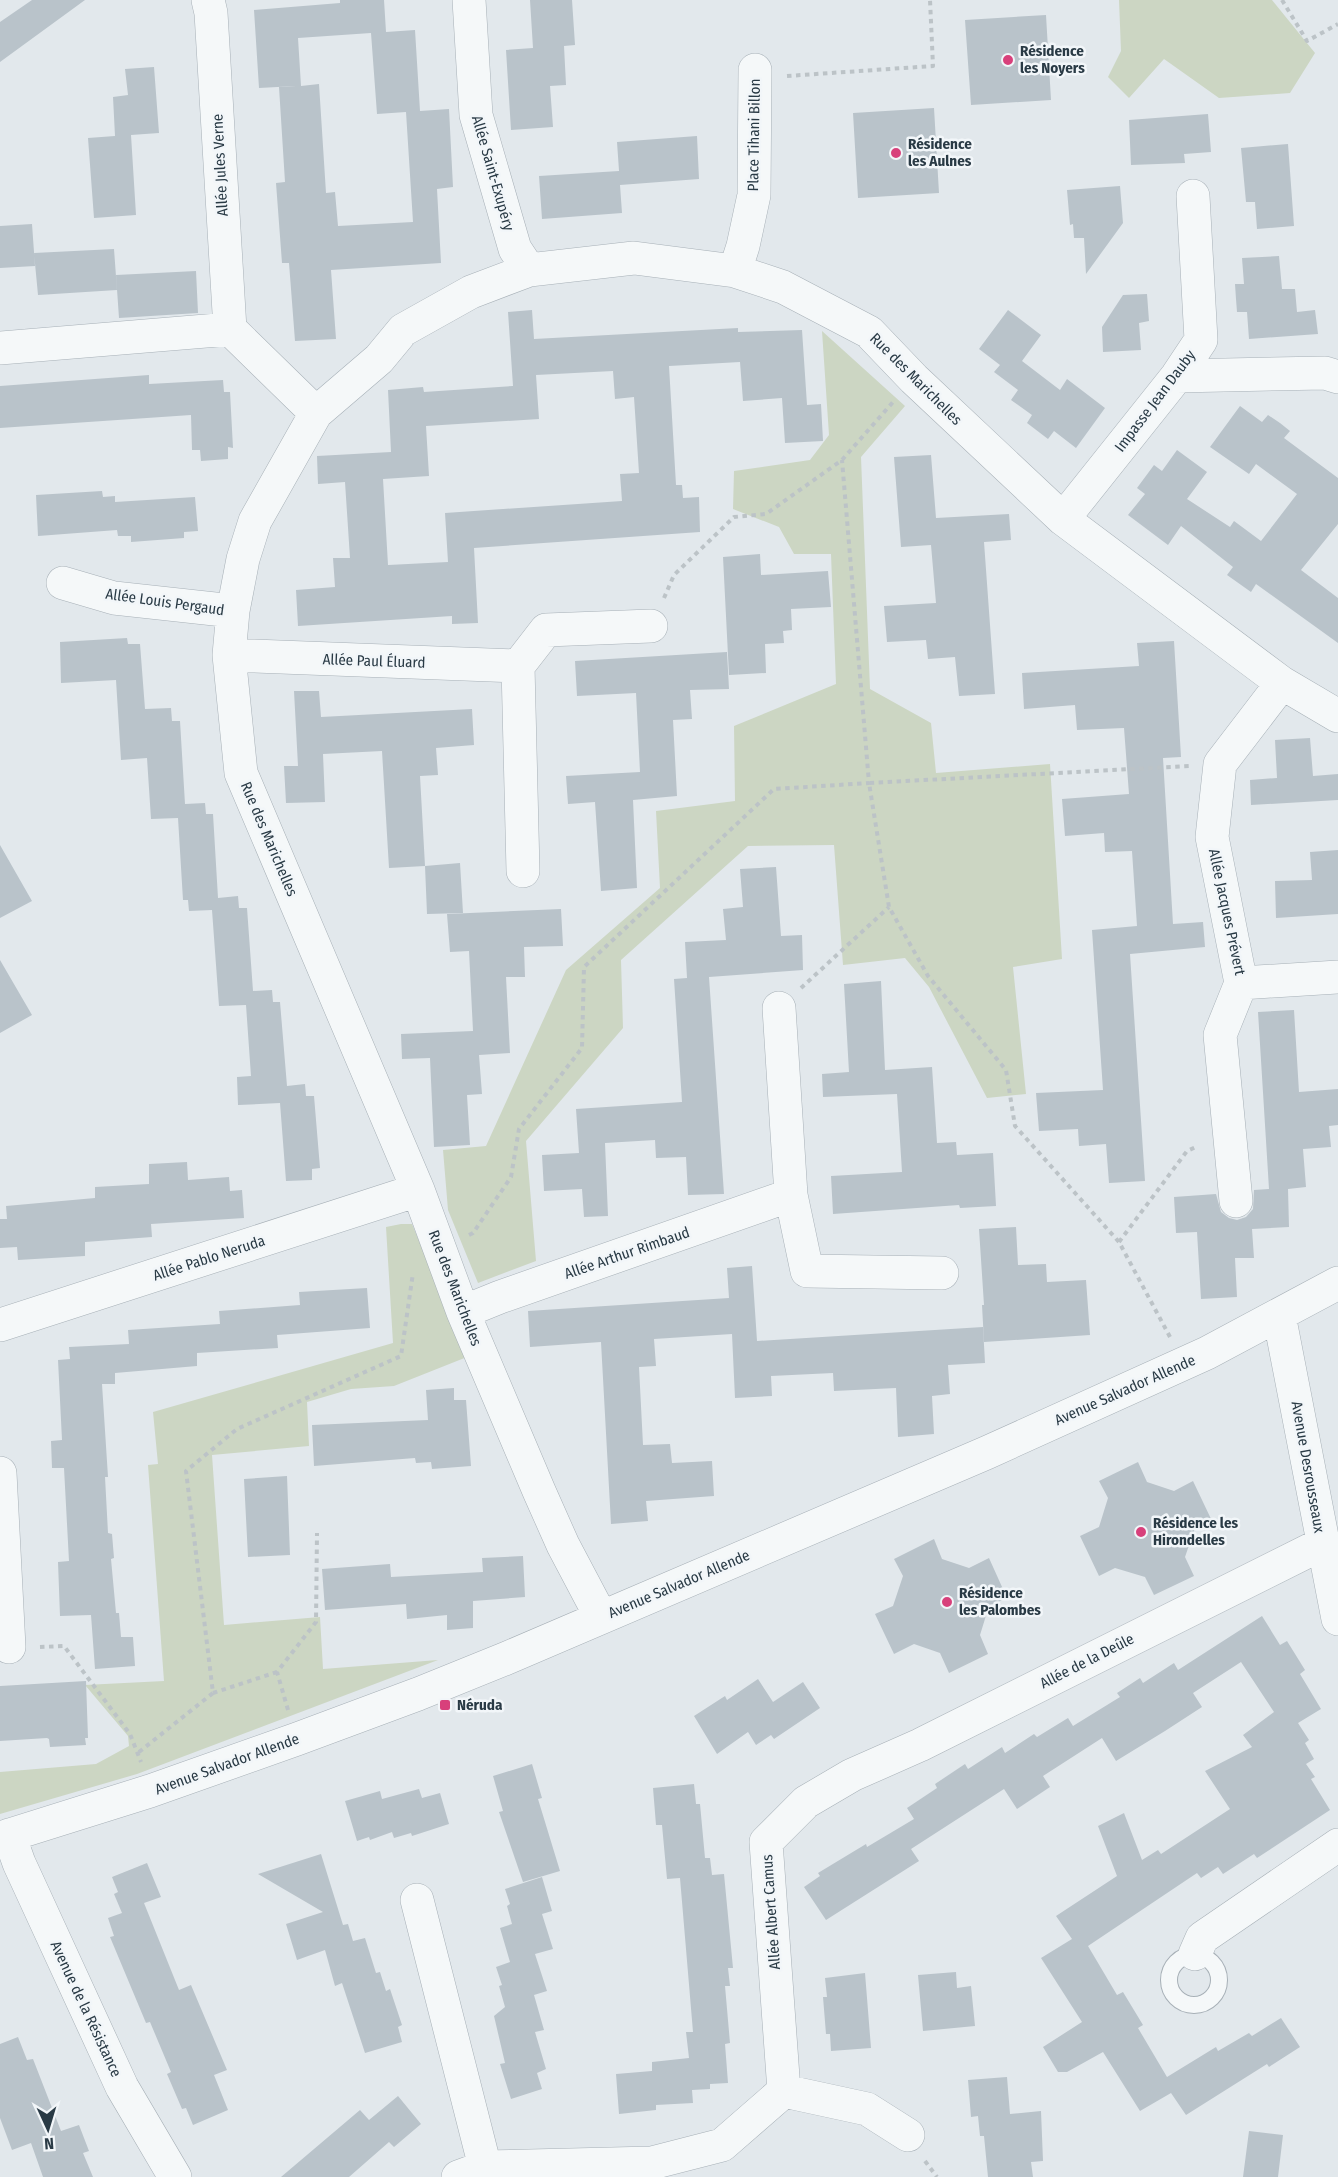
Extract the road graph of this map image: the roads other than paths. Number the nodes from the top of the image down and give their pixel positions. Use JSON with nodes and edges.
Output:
{"nodes":[{"id":1,"x":208,"y":0,"type":"edge"},
{"id":2,"x":469,"y":0,"type":"edge"},
{"id":3,"x":755,"y":74,"type":"road end"},
{"id":4,"x":1193,"y":196,"type":"dead end"},
{"id":5,"x":529,"y":270,"type":"junction"},
{"id":6,"x":735,"y":271,"type":"junction"},
{"id":7,"x":230,"y":329,"type":"junction"},
{"id":8,"x":0,"y":348,"type":"edge"},
{"id":9,"x":1177,"y":376,"type":"junction"},
{"id":10,"x":1338,"y":377,"type":"edge"},
{"id":11,"x":316,"y":413,"type":"junction"},
{"id":12,"x":1063,"y":519,"type":"junction"},
{"id":13,"x":63,"y":583,"type":"dead end"},
{"id":14,"x":233,"y":611,"type":"junction"},
{"id":15,"x":651,"y":626,"type":"road end"},
{"id":16,"x":229,"y":656,"type":"junction"},
{"id":17,"x":518,"y":666,"type":"junction"},
{"id":18,"x":1282,"y":683,"type":"junction"},
{"id":19,"x":1338,"y":716,"type":"edge"},
{"id":20,"x":523,"y":871,"type":"dead end"},
{"id":21,"x":1338,"y":977,"type":"edge"},
{"id":22,"x":1241,"y":983,"type":"junction"},
{"id":23,"x":779,"y":1008,"type":"road end"},
{"id":24,"x":418,"y":1190,"type":"junction"},
{"id":25,"x":791,"y":1195,"type":"junction"},
{"id":26,"x":1236,"y":1202,"type":"dead end"},
{"id":27,"x":942,"y":1273,"type":"dead end"},
{"id":28,"x":1338,"y":1282,"type":"edge"},
{"id":29,"x":463,"y":1312,"type":"junction"},
{"id":30,"x":1279,"y":1315,"type":"junction"},
{"id":31,"x":0,"y":1325,"type":"edge"},
{"id":32,"x":0,"y":1473,"type":"edge"},
{"id":33,"x":1322,"y":1544,"type":"junction"},
{"id":34,"x":602,"y":1617,"type":"junction"},
{"id":35,"x":1338,"y":1619,"type":"edge"},
{"id":36,"x":9,"y":1647,"type":"road end"},
{"id":37,"x":852,"y":1775,"type":"joint"},
{"id":38,"x":5,"y":1837,"type":"edge"},
{"id":39,"x":1338,"y":1845,"type":"edge"},
{"id":40,"x":417,"y":1900,"type":"dead end"},
{"id":41,"x":1195,"y":1954,"type":"dead end"},
{"id":42,"x":784,"y":2091,"type":"junction"},
{"id":43,"x":908,"y":2135,"type":"dead end"},
{"id":44,"x":471,"y":2172,"type":"edge"},
{"id":45,"x":175,"y":2177,"type":"edge"}],
"edges":[{"from":1,"to":7,"type":"street","name":"Allée Jules Verne"},
{"from":2,"to":5,"type":"street","name":"Allée Saint-Exupéry"},
{"from":3,"to":6,"type":"street","name":"Place Tihani Billon"},
{"from":4,"to":9,"type":"street","name":"Impasse Jean Dauby"},
{"from":5,"to":6,"type":"street","name":"Rue des Marichelles"},
{"from":5,"to":11,"type":"street","name":"Rue des Marichelles"},
{"from":6,"to":12,"type":"street","name":"Rue des Marichelles"},
{"from":7,"to":8,"type":"street"},
{"from":7,"to":11,"type":"street"},
{"from":9,"to":10,"type":"street"},
{"from":9,"to":12,"type":"street","name":"Impasse Jean Dauby"},
{"from":11,"to":14,"type":"street","name":"Rue des Marichelles"},
{"from":12,"to":18,"type":"street","name":"Rue des Marichelles"},
{"from":13,"to":14,"type":"street","name":"Allée Louis Pergaud"},
{"from":14,"to":16,"type":"street","name":"Rue des Marichelles"},
{"from":15,"to":17,"type":"street"},
{"from":16,"to":17,"type":"street","name":"Allée Paul Éluard"},
{"from":16,"to":24,"type":"street","name":"Rue des Marichelles"},
{"from":17,"to":20,"type":"street"},
{"from":18,"to":19,"type":"street","name":"Rue des Marichelles"},
{"from":18,"to":22,"type":"street","name":"Allée Jacques Prévert"},
{"from":21,"to":22,"type":"street","name":"Allée Jacques Prévert"},
{"from":22,"to":26,"type":"street","name":"Allée Jacques Prévert"},
{"from":23,"to":25,"type":"street"},
{"from":24,"to":29,"type":"street","name":"Rue des Marichelles"},
{"from":24,"to":31,"type":"street","name":"Allée Pablo Neruda"},
{"from":25,"to":27,"type":"street"},
{"from":25,"to":29,"type":"street","name":"Allée Arthur Rimbaud"},
{"from":28,"to":30,"type":"street","name":"Avenue Salvador Allende"},
{"from":29,"to":34,"type":"street","name":"Rue des Marichelles"},
{"from":30,"to":33,"type":"street","name":"Avenue Desrousseaux"},
{"from":30,"to":34,"type":"street","name":"Avenue Salvador Allende"},
{"from":32,"to":36,"type":"street"},
{"from":33,"to":35,"type":"street","name":"Avenue Desrousseaux"},
{"from":33,"to":37,"type":"street","name":"Allée de la Deûle"},
{"from":34,"to":38,"type":"street","name":"Avenue Salvador Allende"},
{"from":37,"to":42,"type":"street","name":"Allée Albert Camus"},
{"from":38,"to":45,"type":"street","name":"Avenue de la Résistance"},
{"from":39,"to":41,"type":"street"},
{"from":40,"to":44,"type":"street"},
{"from":42,"to":43,"type":"street"},
{"from":42,"to":44,"type":"street"}]}
